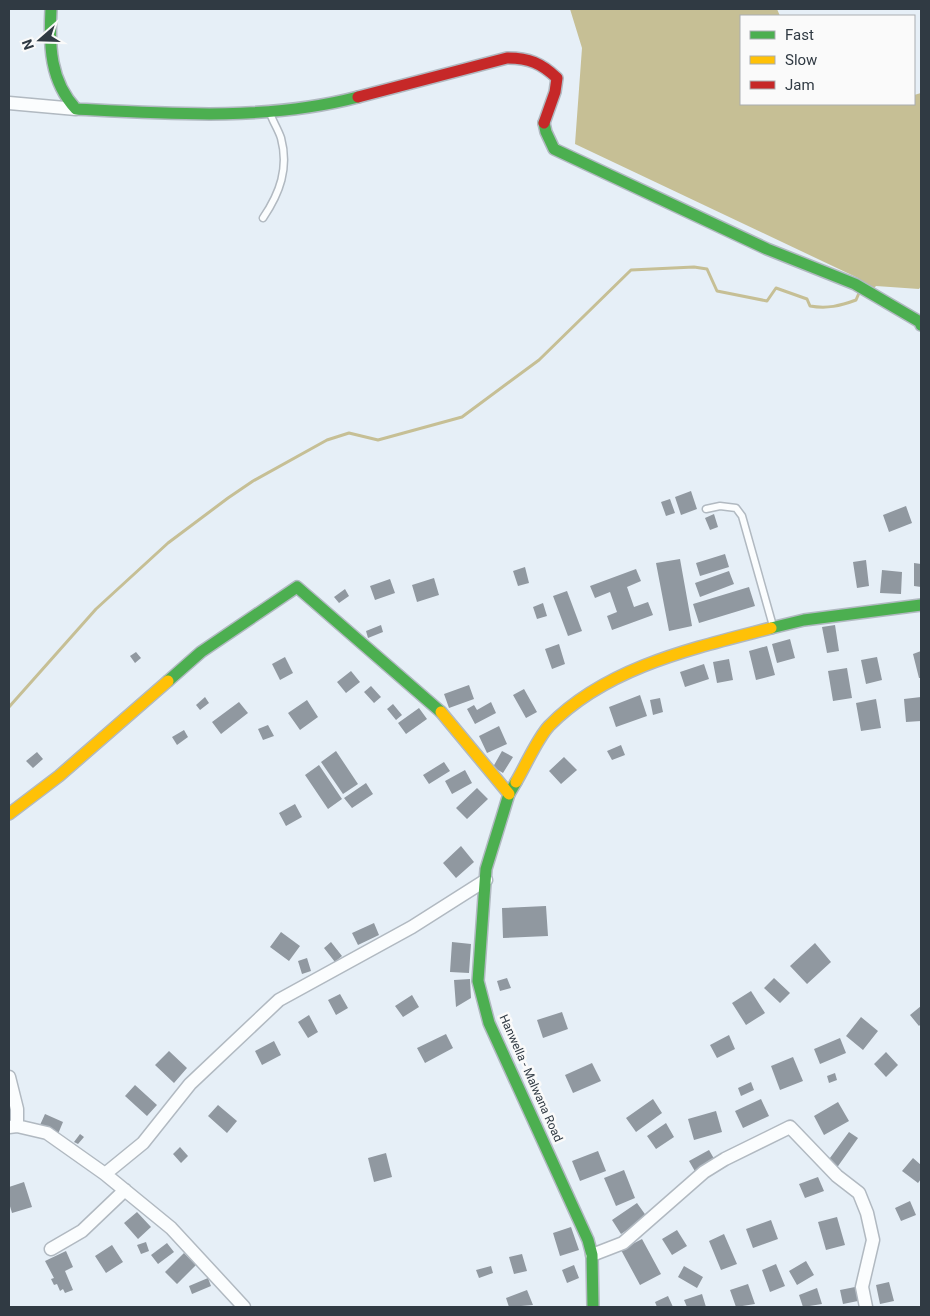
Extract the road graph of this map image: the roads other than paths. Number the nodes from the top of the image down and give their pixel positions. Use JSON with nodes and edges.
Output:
{"nodes":[{"id":1,"x":52,"y":9,"type":"edge"},
{"id":2,"x":9,"y":103,"type":"edge"},
{"id":3,"x":76,"y":109,"type":"junction"},
{"id":4,"x":270,"y":112,"type":"junction"},
{"id":5,"x":263,"y":218,"type":"dead end"},
{"id":6,"x":921,"y":325,"type":"edge"},
{"id":7,"x":706,"y":510,"type":"dead end"},
{"id":8,"x":921,"y":605,"type":"edge"},
{"id":9,"x":773,"y":627,"type":"junction"},
{"id":10,"x":509,"y":794,"type":"junction"},
{"id":11,"x":9,"y":814,"type":"edge"},
{"id":12,"x":486,"y":880,"type":"junction"},
{"id":13,"x":9,"y":1077,"type":"edge"},
{"id":14,"x":13,"y":1126,"type":"edge"},
{"id":15,"x":105,"y":1174,"type":"junction"},
{"id":16,"x":125,"y":1190,"type":"junction"},
{"id":17,"x":51,"y":1248,"type":"dead end"},
{"id":18,"x":592,"y":1255,"type":"junction"},
{"id":19,"x":244,"y":1307,"type":"edge"},
{"id":20,"x":593,"y":1307,"type":"edge"},
{"id":21,"x":866,"y":1307,"type":"edge"}],
"edges":[{"from":1,"to":3,"type":"street"},
{"from":2,"to":3,"type":"street"},
{"from":3,"to":4,"type":"street"},
{"from":4,"to":5,"type":"lane"},
{"from":4,"to":6,"type":"street"},
{"from":7,"to":9,"type":"lane"},
{"from":8,"to":9,"type":"street","name":"Hanwella - Malwana Road"},
{"from":9,"to":10,"type":"street","name":"Hanwella - Malwana Road"},
{"from":10,"to":11,"type":"street"},
{"from":10,"to":12,"type":"street","name":"Hanwella - Malwana Road"},
{"from":12,"to":15,"type":"street"},
{"from":12,"to":18,"type":"street","name":"Hanwella - Malwana Road"},
{"from":13,"to":14,"type":"street"},
{"from":14,"to":15,"type":"street"},
{"from":15,"to":16,"type":"street"},
{"from":16,"to":17,"type":"street"},
{"from":16,"to":19,"type":"street"},
{"from":18,"to":20,"type":"street","name":"Hanwella - Malwana Road"},
{"from":18,"to":21,"type":"street"}]}
